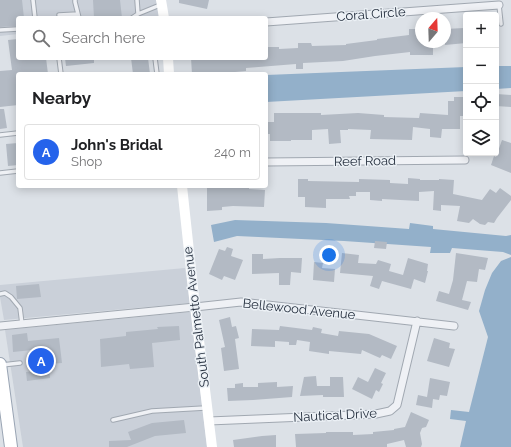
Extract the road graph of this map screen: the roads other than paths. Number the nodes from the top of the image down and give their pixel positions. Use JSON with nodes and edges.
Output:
{"nodes":[{"id":1,"x":33,"y":0,"type":"edge"},
{"id":2,"x":76,"y":0,"type":"edge"},
{"id":3,"x":137,"y":0,"type":"edge"},
{"id":4,"x":162,"y":2,"type":"edge"},
{"id":5,"x":499,"y":5,"type":"joint"},
{"id":6,"x":138,"y":14,"type":"junction"},
{"id":7,"x":59,"y":15,"type":"dead end"},
{"id":8,"x":35,"y":16,"type":"edge"},
{"id":9,"x":78,"y":16,"type":"edge"},
{"id":10,"x":135,"y":16,"type":"edge"},
{"id":11,"x":164,"y":16,"type":"edge"},
{"id":12,"x":268,"y":22,"type":"edge"},
{"id":13,"x":502,"y":24,"type":"dead end"},
{"id":14,"x":16,"y":29,"type":"edge"},
{"id":15,"x":0,"y":30,"type":"edge"},
{"id":16,"x":59,"y":60,"type":"edge"},
{"id":17,"x":155,"y":60,"type":"edge"},
{"id":18,"x":168,"y":60,"type":"edge"},
{"id":19,"x":61,"y":72,"type":"edge"},
{"id":20,"x":157,"y":72,"type":"edge"},
{"id":21,"x":170,"y":72,"type":"edge"},
{"id":22,"x":16,"y":133,"type":"edge"},
{"id":23,"x":0,"y":135,"type":"edge"},
{"id":24,"x":465,"y":160,"type":"dead end"},
{"id":25,"x":268,"y":162,"type":"edge"},
{"id":26,"x":16,"y":171,"type":"edge"},
{"id":27,"x":0,"y":172,"type":"edge"},
{"id":28,"x":182,"y":188,"type":"edge"},
{"id":29,"x":0,"y":294,"type":"edge"},
{"id":30,"x":195,"y":307,"type":"junction"},
{"id":31,"x":417,"y":321,"type":"junction"},
{"id":32,"x":22,"y":324,"type":"junction"},
{"id":33,"x":0,"y":326,"type":"edge"},
{"id":34,"x":454,"y":326,"type":"dead end"},
{"id":35,"x":20,"y":363,"type":"dead end"},
{"id":36,"x":0,"y":365,"type":"edge"},
{"id":37,"x":2,"y":394,"type":"edge"},
{"id":38,"x":208,"y":408,"type":"junction"},
{"id":39,"x":113,"y":420,"type":"dead end"},
{"id":40,"x":209,"y":421,"type":"junction"},
{"id":41,"x":11,"y":447,"type":"edge"},
{"id":42,"x":212,"y":447,"type":"edge"}],
"edges":[{"from":1,"to":8,"type":"lane"},
{"from":2,"to":9,"type":"lane"},
{"from":3,"to":6,"type":"lane"},
{"from":4,"to":6,"type":"lane"},
{"from":4,"to":11,"type":"street"},
{"from":5,"to":12,"type":"street","name":"Coral Circle"},
{"from":5,"to":13,"type":"lane"},
{"from":6,"to":10,"type":"lane"},
{"from":7,"to":9,"type":"lane"},
{"from":14,"to":15,"type":"lane"},
{"from":16,"to":19,"type":"lane"},
{"from":17,"to":20,"type":"lane"},
{"from":18,"to":21,"type":"street"},
{"from":22,"to":23,"type":"lane"},
{"from":24,"to":25,"type":"street","name":"Reef Road"},
{"from":26,"to":27,"type":"lane"},
{"from":28,"to":30,"type":"street","name":"South Palmetto Avenue"},
{"from":29,"to":32,"type":"lane"},
{"from":30,"to":31,"type":"street","name":"Bellewood Avenue"},
{"from":30,"to":32,"type":"street","name":"Bellewood Avenue"},
{"from":30,"to":38,"type":"street","name":"South Palmetto Avenue"},
{"from":31,"to":34,"type":"street","name":"Bellewood Avenue"},
{"from":31,"to":40,"type":"street","name":"Nautical Drive"},
{"from":32,"to":33,"type":"street","name":"Bellewood Avenue"},
{"from":35,"to":36,"type":"lane"},
{"from":36,"to":37,"type":"main road"},
{"from":37,"to":41,"type":"main road"},
{"from":38,"to":39,"type":"lane"},
{"from":38,"to":40,"type":"street","name":"South Palmetto Avenue"},
{"from":40,"to":42,"type":"street","name":"South Palmetto Avenue"}]}
